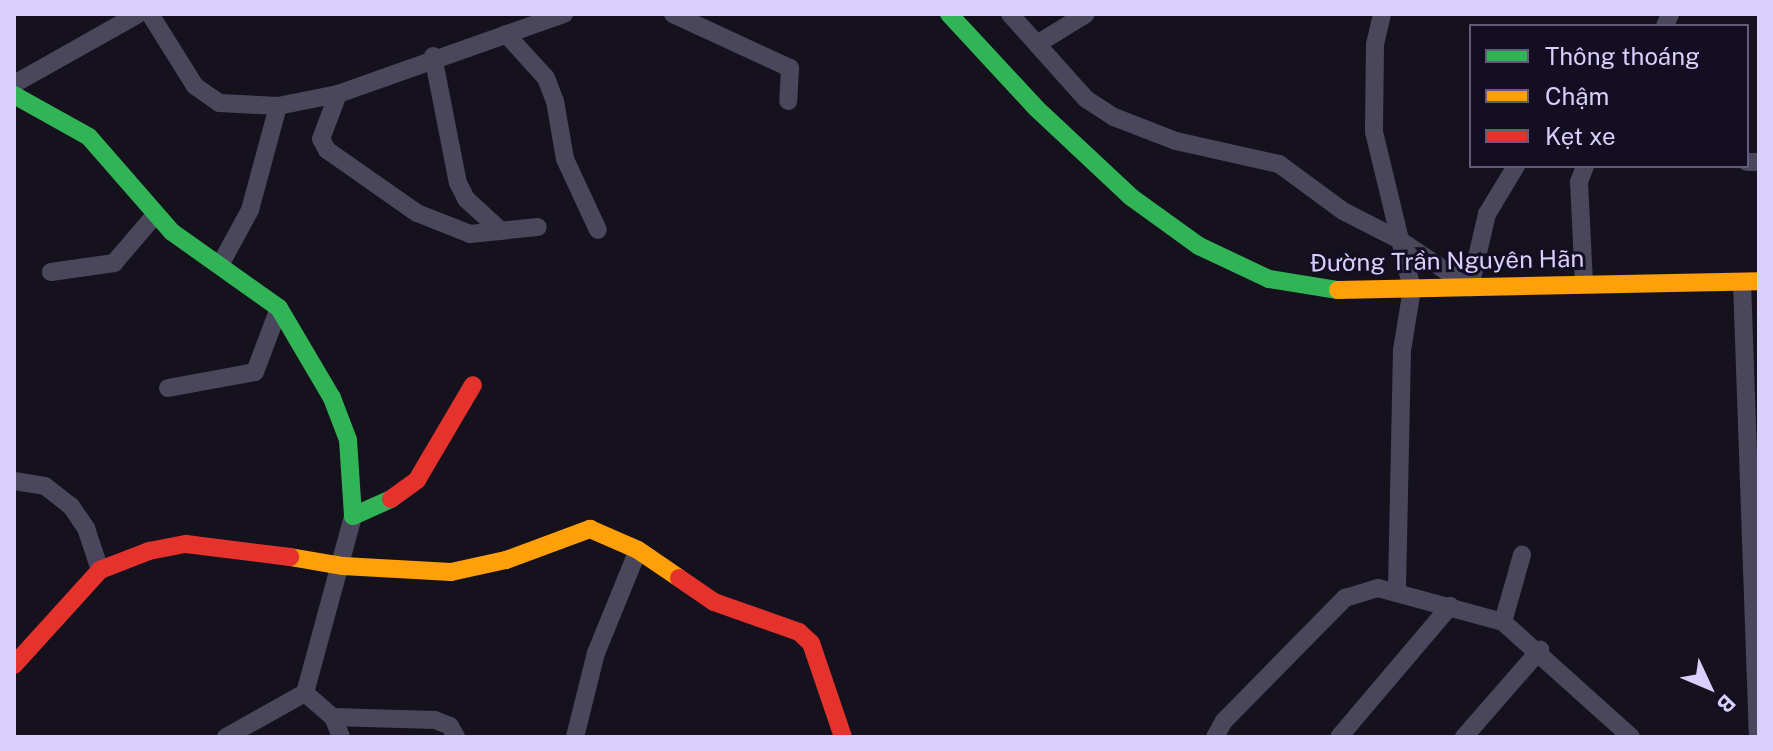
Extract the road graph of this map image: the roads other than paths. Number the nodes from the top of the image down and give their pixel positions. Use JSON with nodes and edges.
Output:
{"nodes":[{"id":1,"x":138,"y":14,"type":"edge"},
{"id":2,"x":150,"y":14,"type":"edge"},
{"id":3,"x":673,"y":14,"type":"edge"},
{"id":4,"x":949,"y":14,"type":"edge"},
{"id":5,"x":1010,"y":14,"type":"edge"},
{"id":6,"x":1086,"y":14,"type":"edge"},
{"id":7,"x":1382,"y":14,"type":"edge"},
{"id":8,"x":555,"y":16,"type":"edge"},
{"id":9,"x":506,"y":34,"type":"junction"},
{"id":10,"x":1037,"y":44,"type":"junction"},
{"id":11,"x":433,"y":56,"type":"junction"},
{"id":12,"x":14,"y":84,"type":"edge"},
{"id":13,"x":338,"y":94,"type":"junction"},
{"id":14,"x":14,"y":95,"type":"edge"},
{"id":15,"x":788,"y":101,"type":"dead end"},
{"id":16,"x":278,"y":106,"type":"junction"},
{"id":17,"x":1515,"y":168,"type":"edge"},
{"id":18,"x":1584,"y":168,"type":"edge"},
{"id":19,"x":155,"y":215,"type":"junction"},
{"id":20,"x":538,"y":227,"type":"dead end"},
{"id":21,"x":598,"y":230,"type":"dead end"},
{"id":22,"x":501,"y":231,"type":"junction"},
{"id":23,"x":1398,"y":239,"type":"junction"},
{"id":24,"x":220,"y":265,"type":"junction"},
{"id":25,"x":51,"y":272,"type":"dead end"},
{"id":26,"x":1751,"y":282,"type":"edge"},
{"id":27,"x":1584,"y":284,"type":"junction"},
{"id":28,"x":1470,"y":287,"type":"junction"},
{"id":29,"x":1412,"y":289,"type":"junction"},
{"id":30,"x":279,"y":308,"type":"junction"},
{"id":31,"x":473,"y":385,"type":"dead end"},
{"id":32,"x":168,"y":388,"type":"dead end"},
{"id":33,"x":14,"y":481,"type":"edge"},
{"id":34,"x":353,"y":516,"type":"junction"},
{"id":35,"x":638,"y":550,"type":"junction"},
{"id":36,"x":1522,"y":555,"type":"dead end"},
{"id":37,"x":343,"y":566,"type":"junction"},
{"id":38,"x":100,"y":570,"type":"junction"},
{"id":39,"x":1397,"y":591,"type":"junction"},
{"id":40,"x":1450,"y":606,"type":"junction"},
{"id":41,"x":1503,"y":622,"type":"junction"},
{"id":42,"x":1540,"y":650,"type":"junction"},
{"id":43,"x":14,"y":665,"type":"edge"},
{"id":44,"x":305,"y":693,"type":"junction"},
{"id":45,"x":333,"y":717,"type":"junction"},
{"id":46,"x":1619,"y":733,"type":"edge"},
{"id":47,"x":226,"y":737,"type":"edge"},
{"id":48,"x":341,"y":737,"type":"edge"},
{"id":49,"x":456,"y":737,"type":"edge"},
{"id":50,"x":575,"y":737,"type":"edge"},
{"id":51,"x":843,"y":737,"type":"edge"},
{"id":52,"x":1215,"y":737,"type":"edge"},
{"id":53,"x":1339,"y":737,"type":"edge"},
{"id":54,"x":1464,"y":737,"type":"edge"},
{"id":55,"x":1758,"y":737,"type":"edge"}],
"edges":[{"from":1,"to":12,"type":"street"},
{"from":2,"to":16,"type":"street"},
{"from":3,"to":15,"type":"street"},
{"from":4,"to":29,"type":"street","name":"Đường Trần Nguyên Hãn"},
{"from":5,"to":10,"type":"street"},
{"from":6,"to":10,"type":"street"},
{"from":7,"to":23,"type":"street"},
{"from":8,"to":9,"type":"street"},
{"from":9,"to":11,"type":"street"},
{"from":9,"to":21,"type":"street"},
{"from":10,"to":23,"type":"street"},
{"from":11,"to":13,"type":"street"},
{"from":11,"to":22,"type":"street"},
{"from":13,"to":16,"type":"street"},
{"from":13,"to":22,"type":"street"},
{"from":14,"to":19,"type":"street"},
{"from":16,"to":24,"type":"street"},
{"from":17,"to":28,"type":"street"},
{"from":18,"to":27,"type":"street"},
{"from":19,"to":24,"type":"street"},
{"from":19,"to":25,"type":"street"},
{"from":20,"to":22,"type":"street"},
{"from":23,"to":28,"type":"street"},
{"from":23,"to":29,"type":"street"},
{"from":24,"to":30,"type":"street"},
{"from":26,"to":27,"type":"street","name":"Đường Trần Nguyên Hãn"},
{"from":26,"to":55,"type":"street"},
{"from":27,"to":28,"type":"street","name":"Đường Trần Nguyên Hãn"},
{"from":28,"to":29,"type":"street","name":"Đường Trần Nguyên Hãn"},
{"from":29,"to":39,"type":"street"},
{"from":30,"to":32,"type":"street"},
{"from":30,"to":34,"type":"street"},
{"from":31,"to":34,"type":"street"},
{"from":33,"to":38,"type":"street"},
{"from":34,"to":37,"type":"street"},
{"from":35,"to":37,"type":"street"},
{"from":35,"to":50,"type":"street"},
{"from":35,"to":51,"type":"street"},
{"from":36,"to":41,"type":"street"},
{"from":37,"to":38,"type":"street"},
{"from":37,"to":44,"type":"street"},
{"from":38,"to":43,"type":"street"},
{"from":39,"to":40,"type":"street"},
{"from":39,"to":52,"type":"street"},
{"from":40,"to":41,"type":"street"},
{"from":40,"to":53,"type":"street"},
{"from":41,"to":42,"type":"street"},
{"from":42,"to":46,"type":"street"},
{"from":42,"to":54,"type":"street"},
{"from":44,"to":45,"type":"street"},
{"from":44,"to":47,"type":"street"},
{"from":45,"to":48,"type":"street"},
{"from":45,"to":49,"type":"street"}]}
